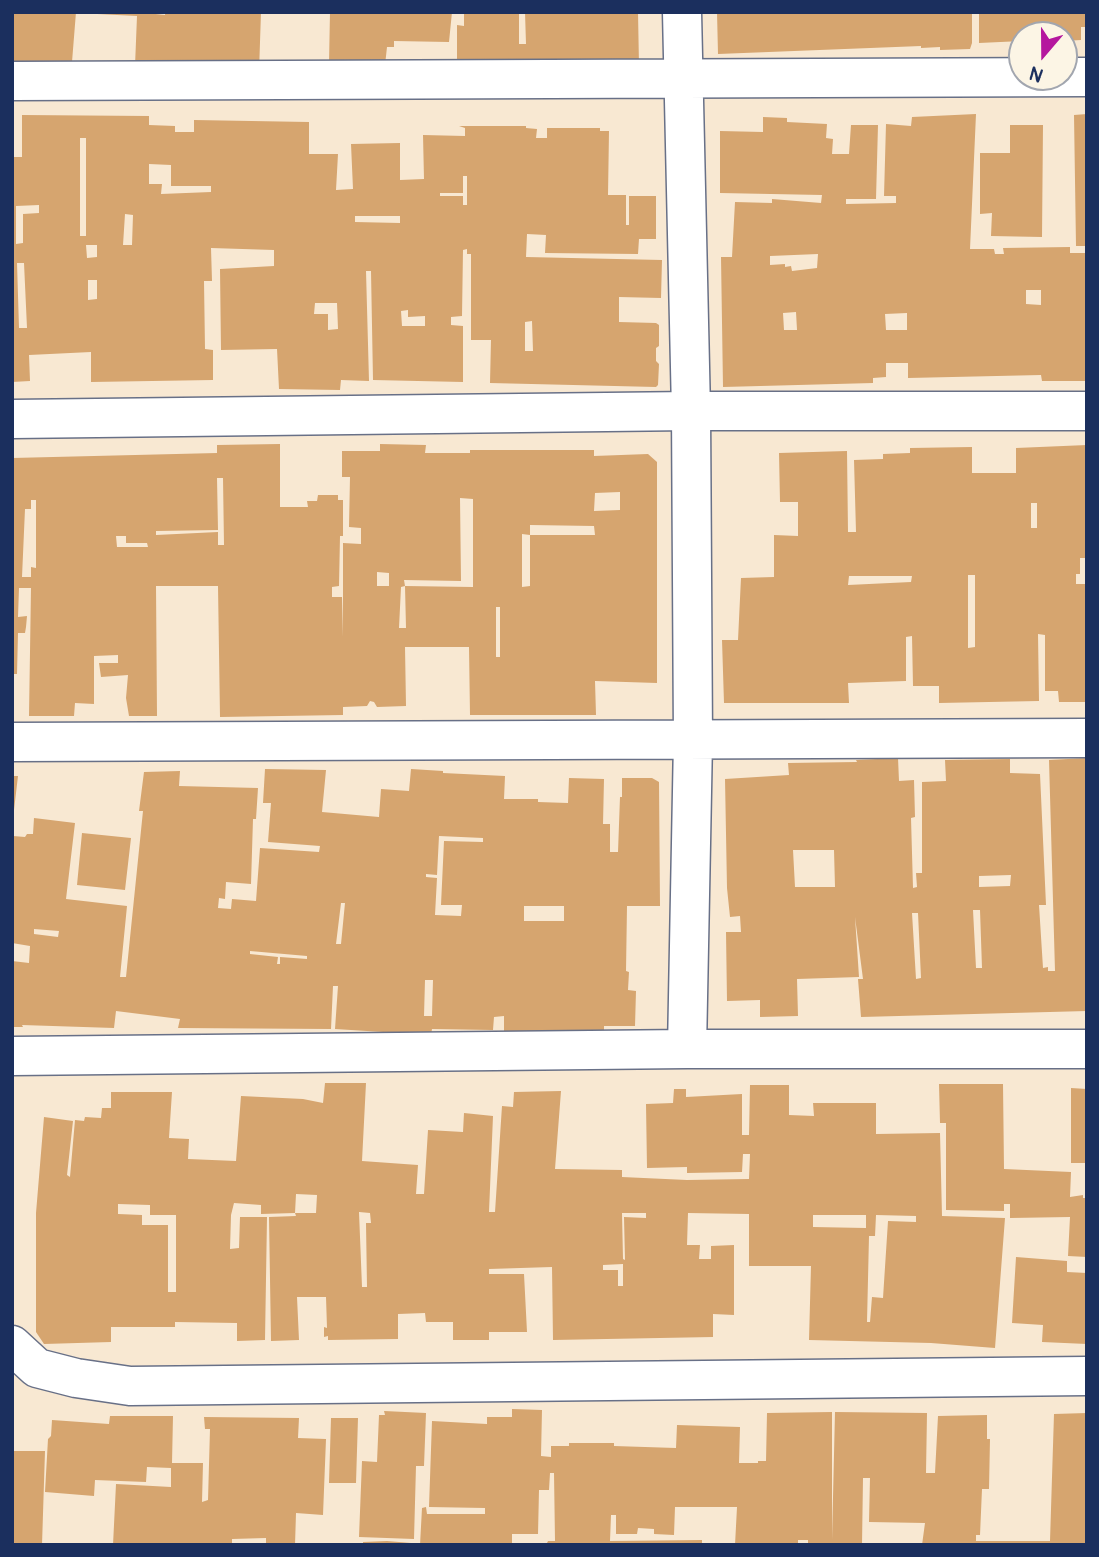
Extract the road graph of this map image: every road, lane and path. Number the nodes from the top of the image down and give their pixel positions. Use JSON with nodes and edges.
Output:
{"nodes":[{"id":1,"x":682,"y":12,"type":"edge"},
{"id":2,"x":1087,"y":77,"type":"edge"},
{"id":3,"x":682,"y":80,"type":"junction"},
{"id":4,"x":12,"y":81,"type":"edge"},
{"id":5,"x":691,"y":411,"type":"junction"},
{"id":6,"x":1087,"y":411,"type":"edge"},
{"id":7,"x":12,"y":419,"type":"edge"},
{"id":8,"x":1087,"y":738,"type":"edge"},
{"id":9,"x":693,"y":740,"type":"junction"},
{"id":10,"x":12,"y":742,"type":"edge"},
{"id":11,"x":687,"y":1049,"type":"junction"},
{"id":12,"x":1087,"y":1049,"type":"edge"},
{"id":13,"x":12,"y":1056,"type":"edge"},
{"id":14,"x":12,"y":1345,"type":"edge"},
{"id":15,"x":1087,"y":1376,"type":"edge"}],
"edges":[{"from":1,"to":3,"type":"street"},
{"from":2,"to":3,"type":"street"},
{"from":3,"to":4,"type":"street"},
{"from":3,"to":5,"type":"street"},
{"from":5,"to":6,"type":"street"},
{"from":5,"to":7,"type":"street"},
{"from":5,"to":9,"type":"street"},
{"from":8,"to":9,"type":"street"},
{"from":9,"to":10,"type":"street"},
{"from":9,"to":11,"type":"street"},
{"from":11,"to":12,"type":"street"},
{"from":11,"to":13,"type":"street"},
{"from":14,"to":15,"type":"street"}]}
